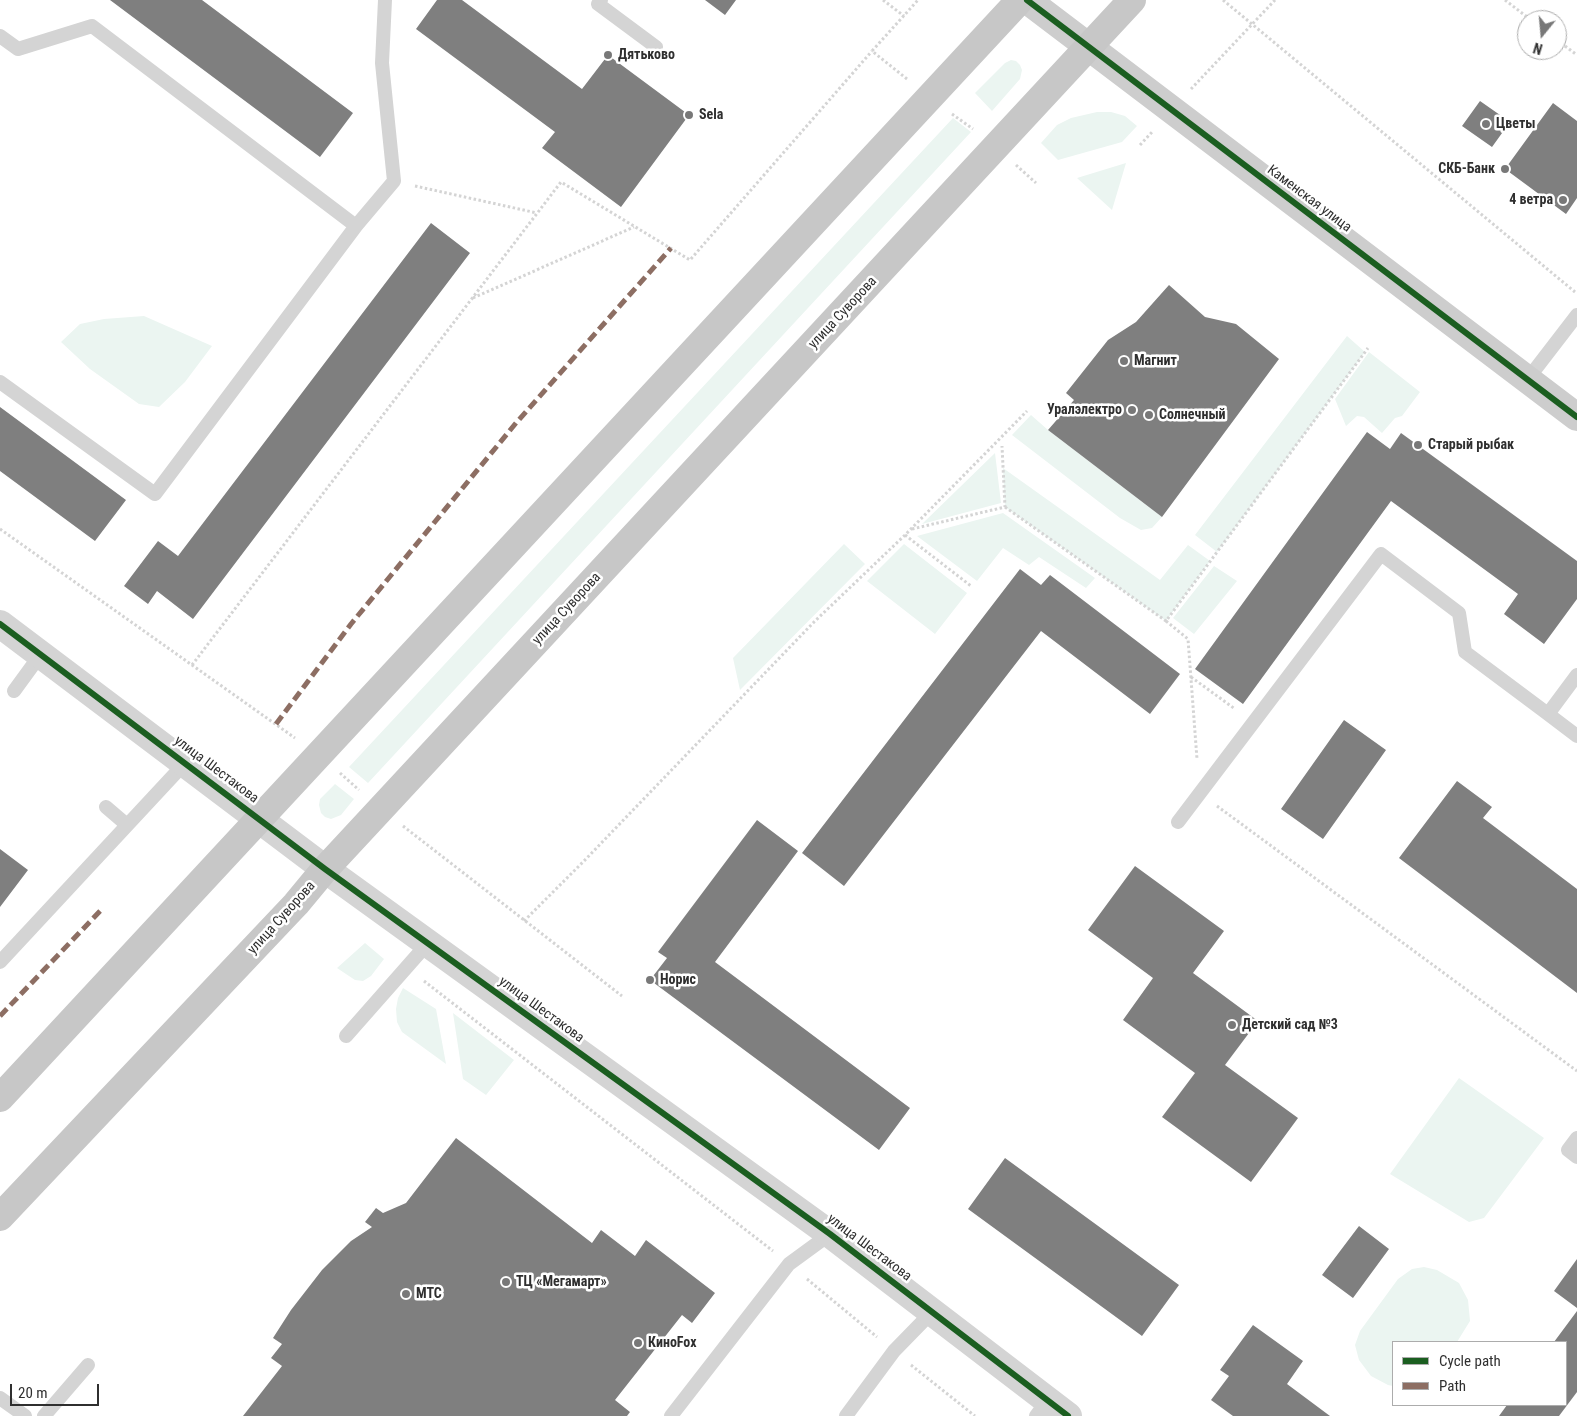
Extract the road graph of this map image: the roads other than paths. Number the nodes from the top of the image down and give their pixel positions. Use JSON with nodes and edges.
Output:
{"nodes":[{"id":1,"x":385,"y":0,"type":"edge"},
{"id":2,"x":601,"y":0,"type":"edge"},
{"id":3,"x":1020,"y":0,"type":"edge"},
{"id":4,"x":1027,"y":0,"type":"edge"},
{"id":5,"x":1132,"y":0,"type":"edge"},
{"id":6,"x":0,"y":36,"type":"edge"},
{"id":7,"x":656,"y":47,"type":"dead end"},
{"id":8,"x":1088,"y":47,"type":"junction"},
{"id":9,"x":356,"y":226,"type":"junction"},
{"id":10,"x":1577,"y":315,"type":"edge"},
{"id":11,"x":1526,"y":380,"type":"junction"},
{"id":12,"x":0,"y":382,"type":"edge"},
{"id":13,"x":1577,"y":417,"type":"edge"},
{"id":14,"x":0,"y":624,"type":"edge"},
{"id":15,"x":41,"y":654,"type":"junction"},
{"id":16,"x":1577,"y":675,"type":"edge"},
{"id":17,"x":14,"y":691,"type":"dead end"},
{"id":18,"x":1548,"y":714,"type":"junction"},
{"id":19,"x":1577,"y":736,"type":"edge"},
{"id":20,"x":185,"y":762,"type":"junction"},
{"id":21,"x":106,"y":807,"type":"dead end"},
{"id":22,"x":259,"y":818,"type":"junction"},
{"id":23,"x":1178,"y":822,"type":"dead end"},
{"id":24,"x":127,"y":825,"type":"junction"},
{"id":25,"x":325,"y":869,"type":"junction"},
{"id":26,"x":428,"y":943,"type":"junction"},
{"id":27,"x":2,"y":957,"type":"edge"},
{"id":28,"x":346,"y":1036,"type":"dead end"},
{"id":29,"x":0,"y":1098,"type":"edge"},
{"id":30,"x":1577,"y":1138,"type":"edge"},
{"id":31,"x":1577,"y":1157,"type":"edge"},
{"id":32,"x":0,"y":1217,"type":"edge"},
{"id":33,"x":830,"y":1234,"type":"junction"},
{"id":34,"x":932,"y":1312,"type":"junction"},
{"id":35,"x":88,"y":1365,"type":"dead end"},
{"id":36,"x":0,"y":1398,"type":"edge"},
{"id":37,"x":1051,"y":1411,"type":"edge"},
{"id":38,"x":25,"y":1416,"type":"edge"},
{"id":39,"x":44,"y":1416,"type":"edge"},
{"id":40,"x":671,"y":1416,"type":"edge"},
{"id":41,"x":846,"y":1416,"type":"edge"}],
"edges":[{"from":1,"to":9,"type":"lane"},
{"from":2,"to":7,"type":"lane"},
{"from":3,"to":22,"type":"main road"},
{"from":4,"to":8,"type":"street","name":"Каменская улица"},
{"from":5,"to":8,"type":"main road","name":"улица Суворова"},
{"from":6,"to":9,"type":"lane"},
{"from":8,"to":11,"type":"street","name":"Каменская улица"},
{"from":8,"to":25,"type":"main road","name":"улица Суворова"},
{"from":9,"to":12,"type":"lane"},
{"from":10,"to":11,"type":"lane"},
{"from":11,"to":13,"type":"street","name":"Каменская улица"},
{"from":14,"to":15,"type":"street","name":"улица Шестакова"},
{"from":15,"to":17,"type":"lane"},
{"from":15,"to":20,"type":"street","name":"улица Шестакова"},
{"from":16,"to":18,"type":"lane"},
{"from":18,"to":19,"type":"lane"},
{"from":18,"to":23,"type":"lane"},
{"from":20,"to":22,"type":"street","name":"улица Шестакова"},
{"from":20,"to":24,"type":"lane"},
{"from":21,"to":24,"type":"lane"},
{"from":22,"to":25,"type":"street","name":"улица Шестакова"},
{"from":22,"to":29,"type":"main road"},
{"from":24,"to":27,"type":"lane"},
{"from":25,"to":26,"type":"street","name":"улица Шестакова"},
{"from":25,"to":32,"type":"main road","name":"улица Суворова"},
{"from":26,"to":28,"type":"lane"},
{"from":26,"to":33,"type":"street","name":"улица Шестакова"},
{"from":30,"to":31,"type":"lane"},
{"from":33,"to":34,"type":"street","name":"улица Шестакова"},
{"from":33,"to":40,"type":"lane"},
{"from":34,"to":37,"type":"street","name":"улица Шестакова"},
{"from":34,"to":41,"type":"lane"},
{"from":35,"to":39,"type":"lane"},
{"from":36,"to":38,"type":"lane"}]}
